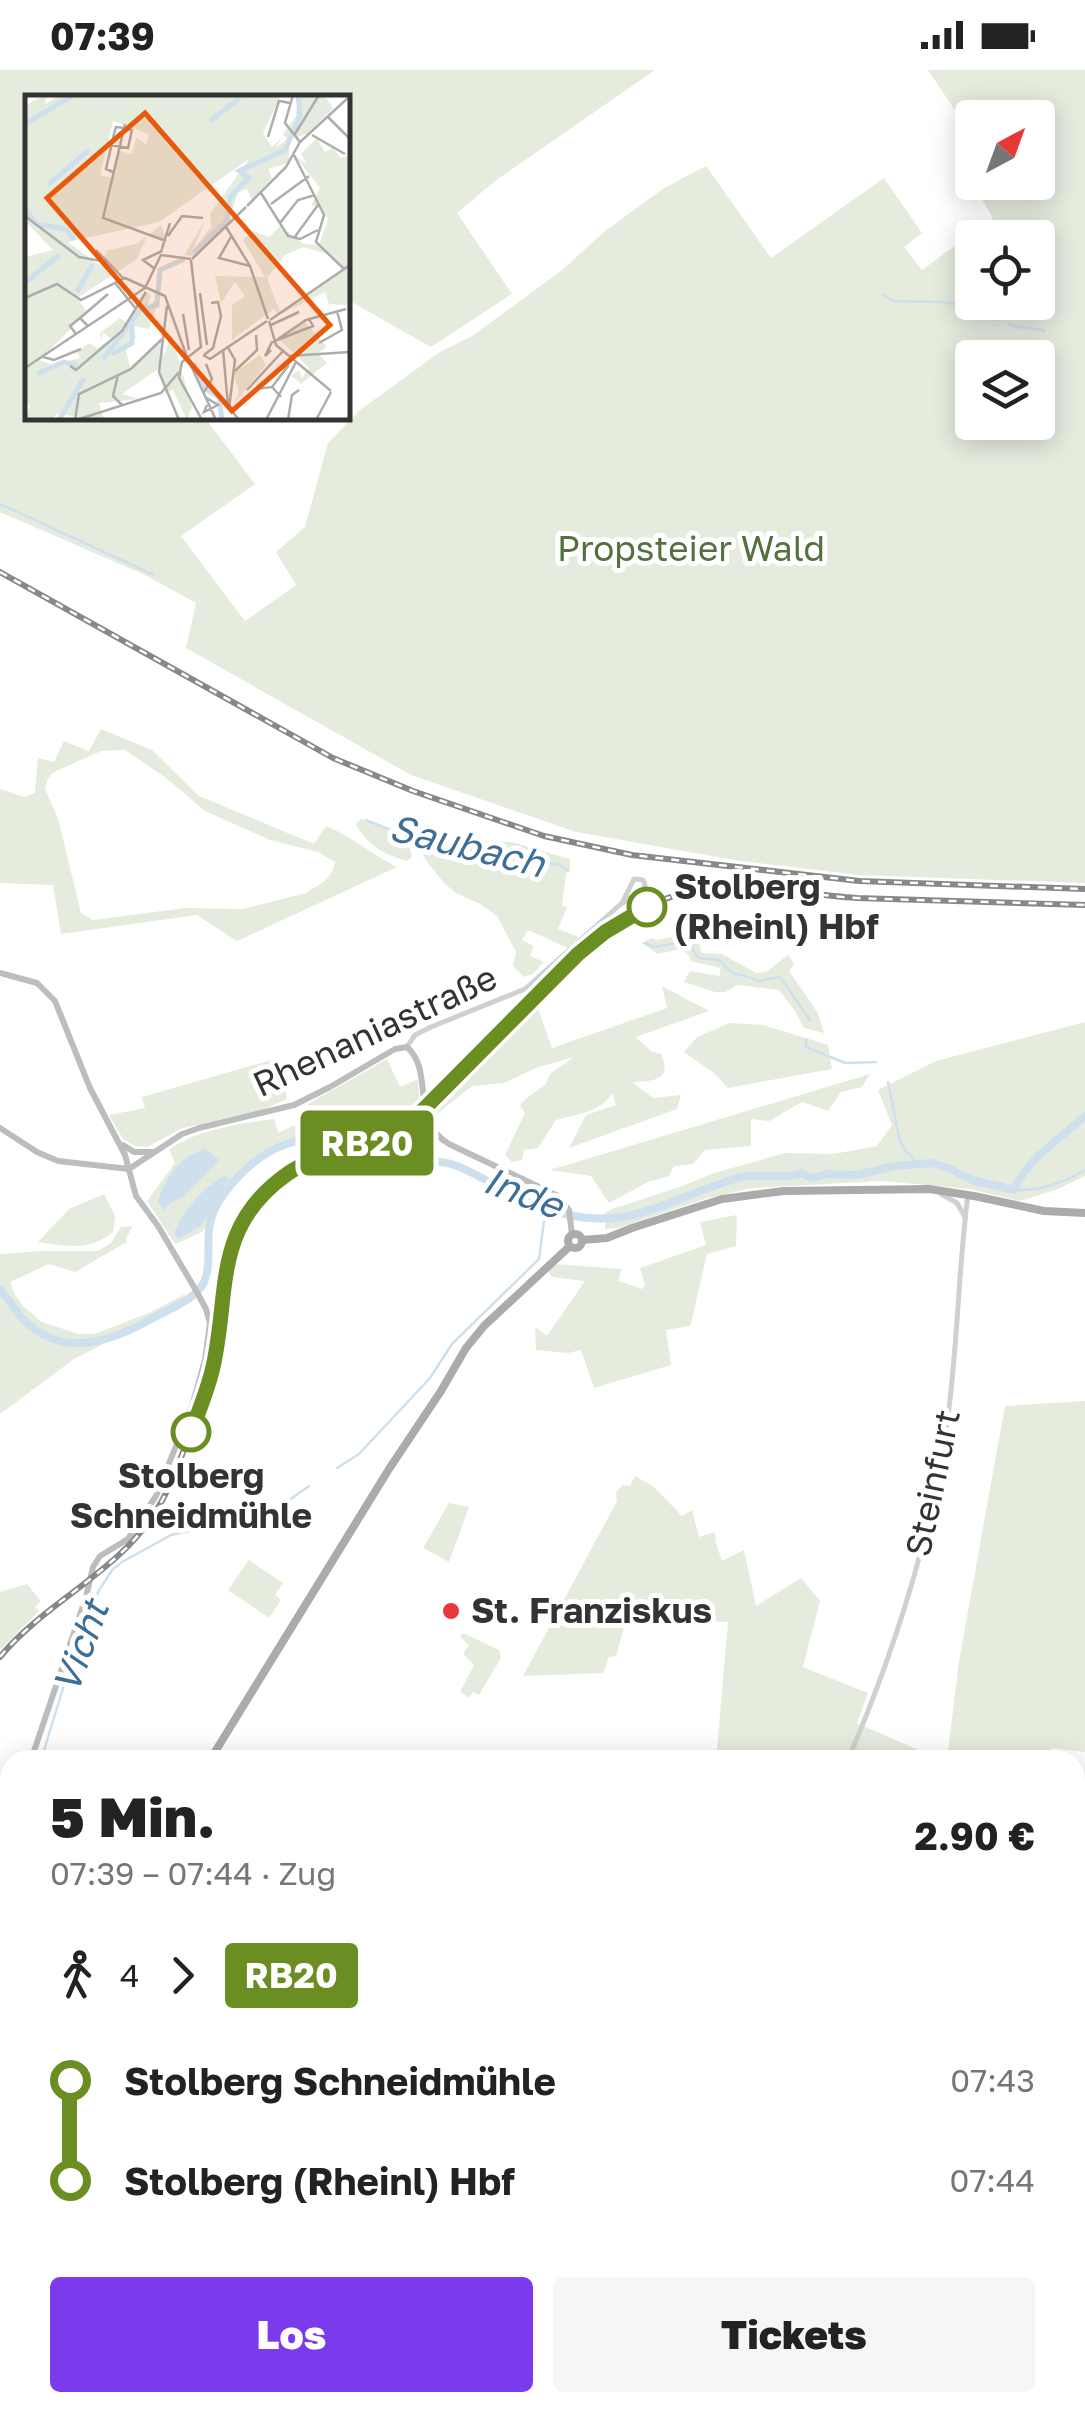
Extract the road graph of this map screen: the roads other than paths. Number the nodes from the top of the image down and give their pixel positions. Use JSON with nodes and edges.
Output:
{"nodes":[{"id":1,"x":622,"y":904,"type":"junction"},
{"id":2,"x":0,"y":973,"type":"edge"},
{"id":3,"x":407,"y":1047,"type":"junction"},
{"id":4,"x":0,"y":1128,"type":"edge"},
{"id":5,"x":115,"y":1138,"type":"junction"},
{"id":6,"x":154,"y":1152,"type":"junction"},
{"id":7,"x":129,"y":1169,"type":"junction"},
{"id":8,"x":930,"y":1189,"type":"junction"},
{"id":9,"x":968,"y":1194,"type":"junction"},
{"id":10,"x":1085,"y":1214,"type":"edge"},
{"id":11,"x":965,"y":1218,"type":"junction"},
{"id":12,"x":572,"y":1235,"type":"junction"},
{"id":13,"x":582,"y":1240,"type":"junction"},
{"id":14,"x":570,"y":1246,"type":"junction"},
{"id":15,"x":34,"y":1750,"type":"edge"},
{"id":16,"x":216,"y":1750,"type":"edge"},
{"id":17,"x":852,"y":1750,"type":"edge"}],
"edges":[{"from":1,"to":1,"type":"street"},
{"from":1,"to":3,"type":"street","name":"Rhenaniastraße"},
{"from":2,"to":5,"type":"main road"},
{"from":3,"to":6,"type":"main road","name":"Rhenaniastraße"},
{"from":3,"to":12,"type":"main road"},
{"from":4,"to":7,"type":"main road"},
{"from":5,"to":6,"type":"main road"},
{"from":5,"to":7,"type":"main road"},
{"from":6,"to":7,"type":"main road","name":"Rhenaniastraße"},
{"from":7,"to":15,"type":"main road"},
{"from":8,"to":9,"type":"main road"},
{"from":8,"to":11,"type":"street"},
{"from":8,"to":13,"type":"main road"},
{"from":9,"to":10,"type":"main road"},
{"from":9,"to":11,"type":"street","name":"Steinfurt"},
{"from":11,"to":17,"type":"street","name":"Steinfurt"},
{"from":12,"to":13,"type":"main road"},
{"from":12,"to":14,"type":"main road"},
{"from":13,"to":14,"type":"main road"},
{"from":14,"to":16,"type":"main road"}]}
